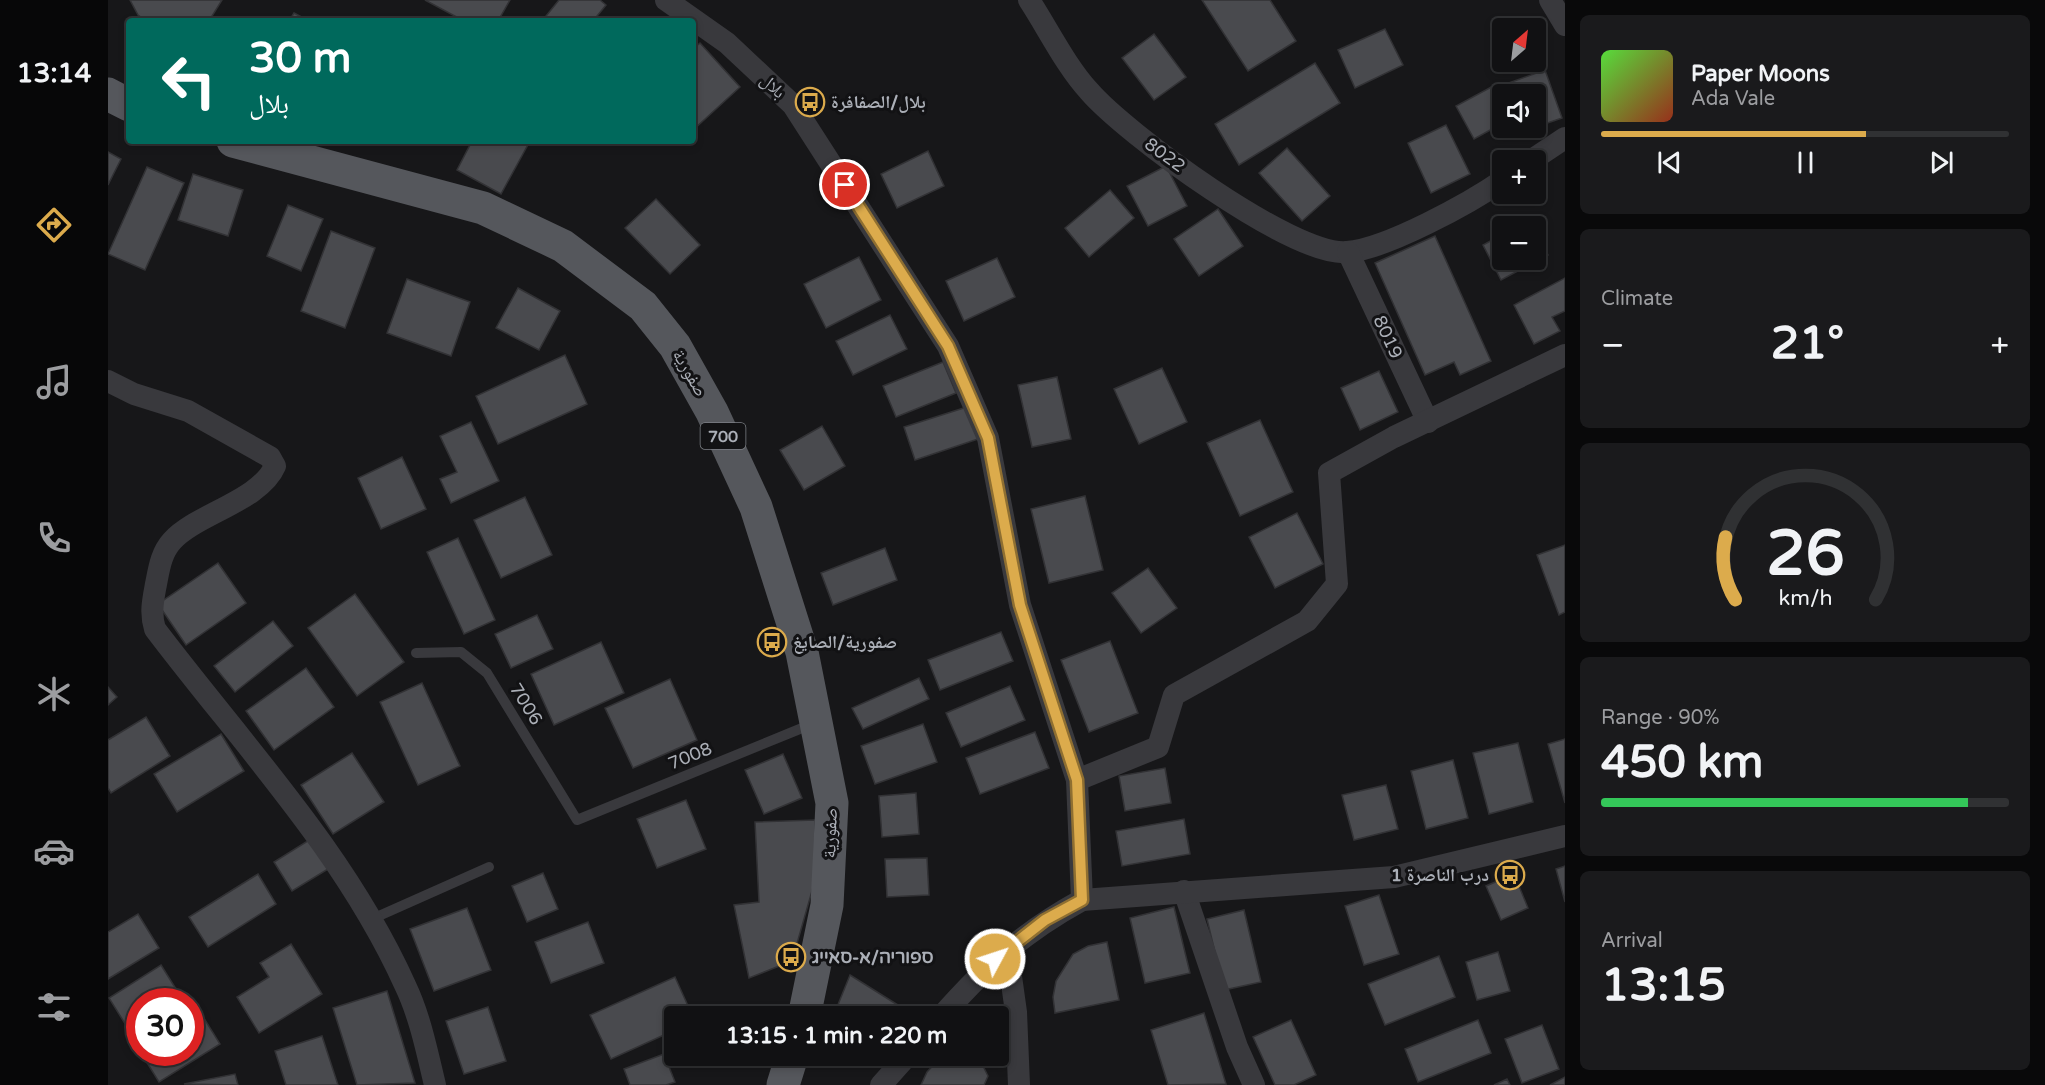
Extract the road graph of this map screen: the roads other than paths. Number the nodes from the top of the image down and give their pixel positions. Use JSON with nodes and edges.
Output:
{"nodes":[{"id":1,"x":666,"y":0,"type":"edge"},
{"id":2,"x":1029,"y":0,"type":"edge"},
{"id":3,"x":1550,"y":0,"type":"edge"},
{"id":4,"x":692,"y":18,"type":"edge"},
{"id":5,"x":696,"y":21,"type":"edge"},
{"id":6,"x":1565,"y":24,"type":"edge"},
{"id":7,"x":108,"y":94,"type":"edge"},
{"id":8,"x":126,"y":103,"type":"edge"},
{"id":9,"x":1565,"y":138,"type":"edge"},
{"id":10,"x":244,"y":144,"type":"edge"},
{"id":11,"x":1546,"y":151,"type":"edge"},
{"id":12,"x":1492,"y":188,"type":"edge"},
{"id":13,"x":1348,"y":252,"type":"junction"},
{"id":14,"x":1565,"y":355,"type":"edge"},
{"id":15,"x":108,"y":381,"type":"edge"},
{"id":16,"x":1428,"y":422,"type":"junction"},
{"id":17,"x":416,"y":653,"type":"dead end"},
{"id":18,"x":816,"y":722,"type":"junction"},
{"id":19,"x":1077,"y":780,"type":"junction"},
{"id":20,"x":577,"y":820,"type":"joint"},
{"id":21,"x":1565,"y":836,"type":"edge"},
{"id":22,"x":489,"y":867,"type":"dead end"},
{"id":23,"x":1184,"y":891,"type":"junction"},
{"id":24,"x":1082,"y":900,"type":"junction"},
{"id":25,"x":372,"y":919,"type":"junction"},
{"id":26,"x":1007,"y":948,"type":"junction"},
{"id":27,"x":806,"y":1006,"type":"edge"},
{"id":28,"x":952,"y":1006,"type":"edge"},
{"id":29,"x":789,"y":1066,"type":"edge"},
{"id":30,"x":898,"y":1066,"type":"edge"},
{"id":31,"x":435,"y":1085,"type":"edge"},
{"id":32,"x":783,"y":1085,"type":"edge"},
{"id":33,"x":881,"y":1085,"type":"edge"},
{"id":34,"x":1019,"y":1085,"type":"edge"},
{"id":35,"x":1254,"y":1085,"type":"edge"}],
"edges":[{"from":1,"to":4,"type":"street","name":"بلال"},
{"from":2,"to":13,"type":"street","name":"8022"},
{"from":3,"to":6,"type":"street"},
{"from":5,"to":19,"type":"street","name":"بلال"},
{"from":7,"to":8,"type":"main road"},
{"from":9,"to":11,"type":"street"},
{"from":10,"to":18,"type":"main road","name":"صفورية","number":"700"},
{"from":12,"to":13,"type":"street"},
{"from":13,"to":16,"type":"street","name":"8019"},
{"from":14,"to":16,"type":"street"},
{"from":15,"to":25,"type":"street"},
{"from":16,"to":19,"type":"street"},
{"from":17,"to":20,"type":"lane","name":"7006"},
{"from":18,"to":20,"type":"lane","name":"7008"},
{"from":18,"to":27,"type":"main road","name":"صفورية","number":"700"},
{"from":19,"to":24,"type":"street","name":"بلال"},
{"from":21,"to":23,"type":"street"},
{"from":22,"to":25,"type":"lane"},
{"from":23,"to":24,"type":"street"},
{"from":23,"to":35,"type":"street"},
{"from":24,"to":26,"type":"street"},
{"from":25,"to":31,"type":"street"},
{"from":26,"to":28,"type":"street"},
{"from":26,"to":34,"type":"street"},
{"from":29,"to":32,"type":"main road"},
{"from":30,"to":33,"type":"street"}]}
